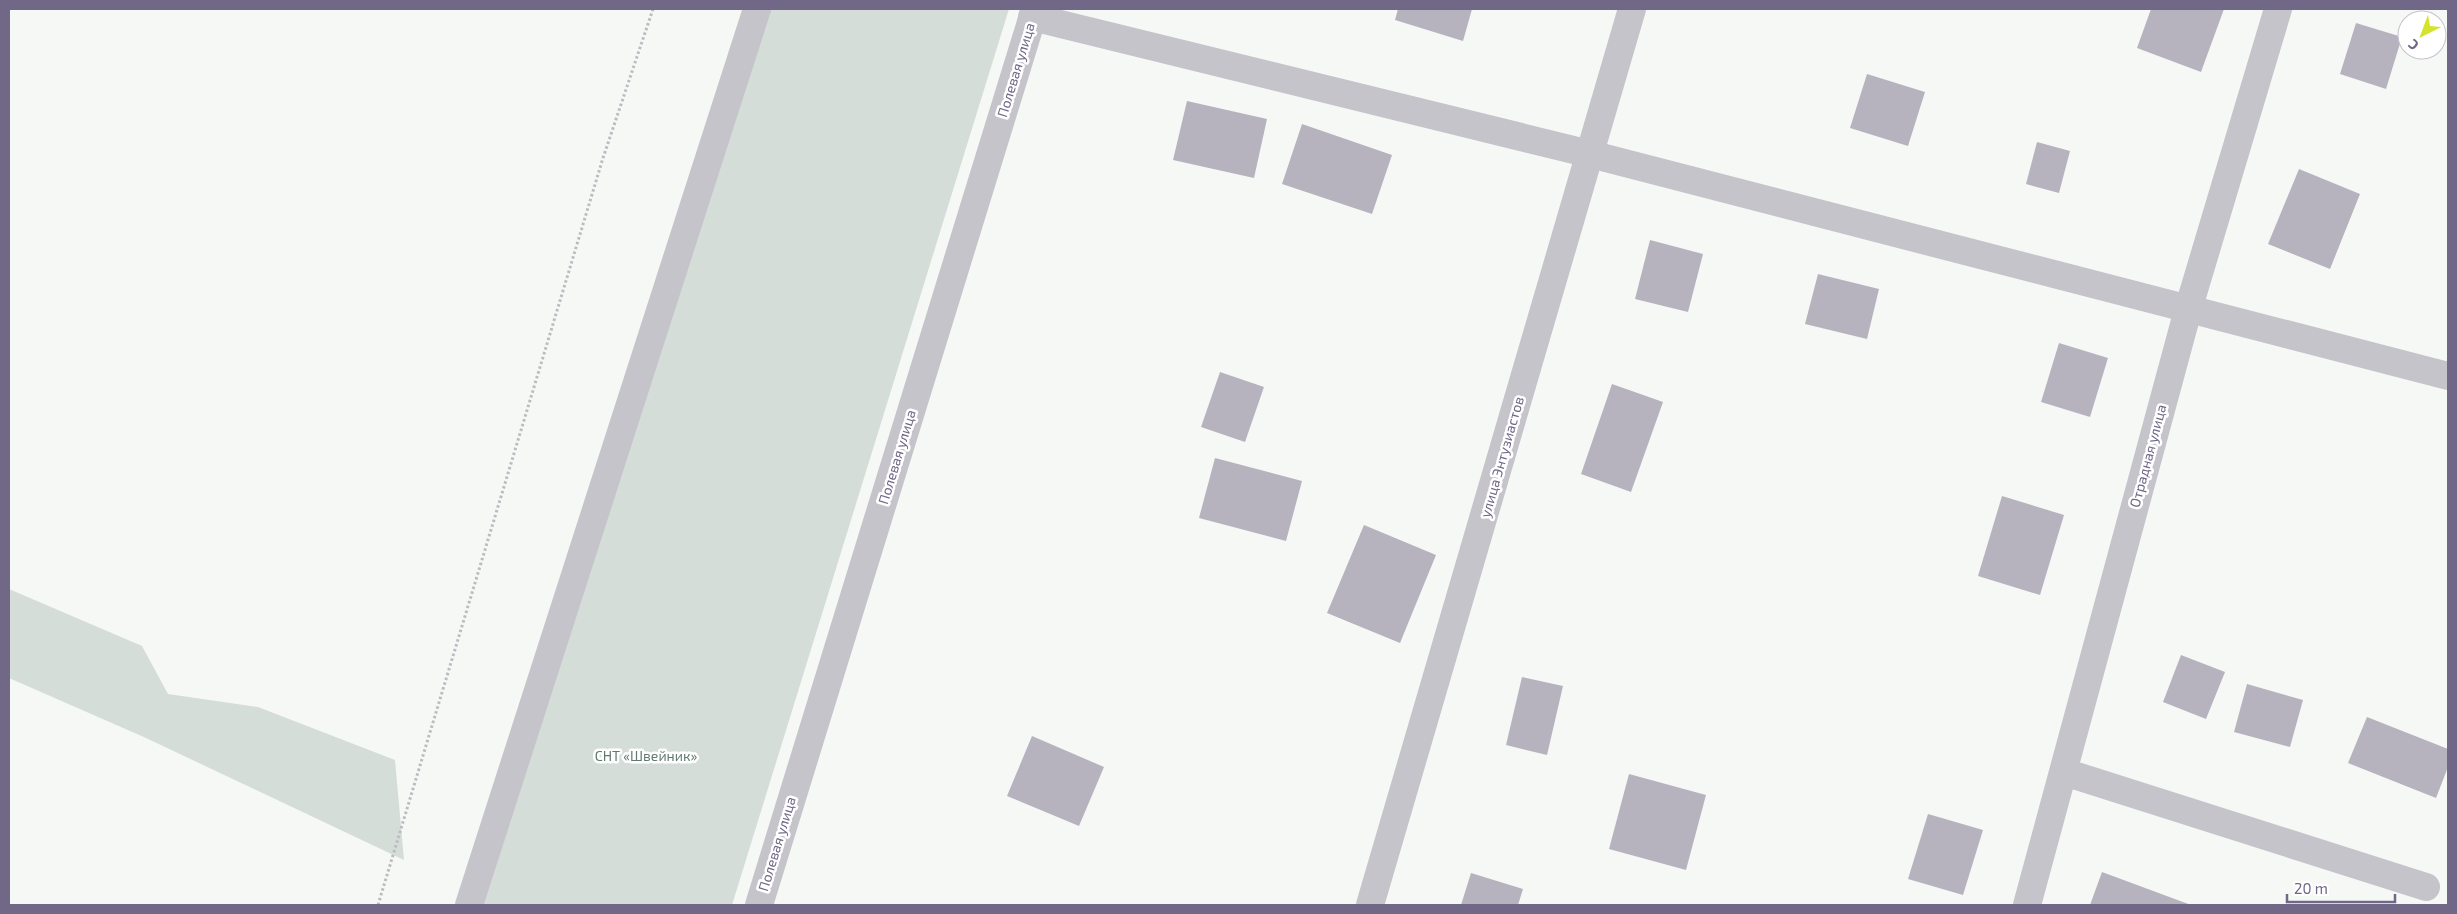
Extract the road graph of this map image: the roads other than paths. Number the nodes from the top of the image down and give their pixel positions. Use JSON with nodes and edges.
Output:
{"nodes":[{"id":1,"x":757,"y":9,"type":"edge"},
{"id":2,"x":1632,"y":9,"type":"edge"},
{"id":3,"x":2278,"y":9,"type":"edge"},
{"id":4,"x":1033,"y":13,"type":"edge"},
{"id":5,"x":1590,"y":154,"type":"junction"},
{"id":6,"x":2188,"y":310,"type":"junction"},
{"id":7,"x":2448,"y":376,"type":"edge"},
{"id":8,"x":2064,"y":772,"type":"junction"},
{"id":9,"x":2426,"y":887,"type":"dead end"},
{"id":10,"x":469,"y":905,"type":"edge"},
{"id":11,"x":759,"y":905,"type":"edge"},
{"id":12,"x":1370,"y":905,"type":"edge"},
{"id":13,"x":2027,"y":905,"type":"edge"}],
"edges":[{"from":1,"to":10,"type":"street"},
{"from":2,"to":5,"type":"street","name":"улица Энтузиастов"},
{"from":3,"to":6,"type":"street","name":"Отрадная улица"},
{"from":4,"to":5,"type":"street"},
{"from":4,"to":11,"type":"street","name":"Полевая улица"},
{"from":5,"to":6,"type":"street"},
{"from":5,"to":12,"type":"street","name":"улица Энтузиастов"},
{"from":6,"to":7,"type":"street"},
{"from":6,"to":8,"type":"street","name":"Отрадная улица"},
{"from":8,"to":9,"type":"street"},
{"from":8,"to":13,"type":"street","name":"Отрадная улица"}]}
